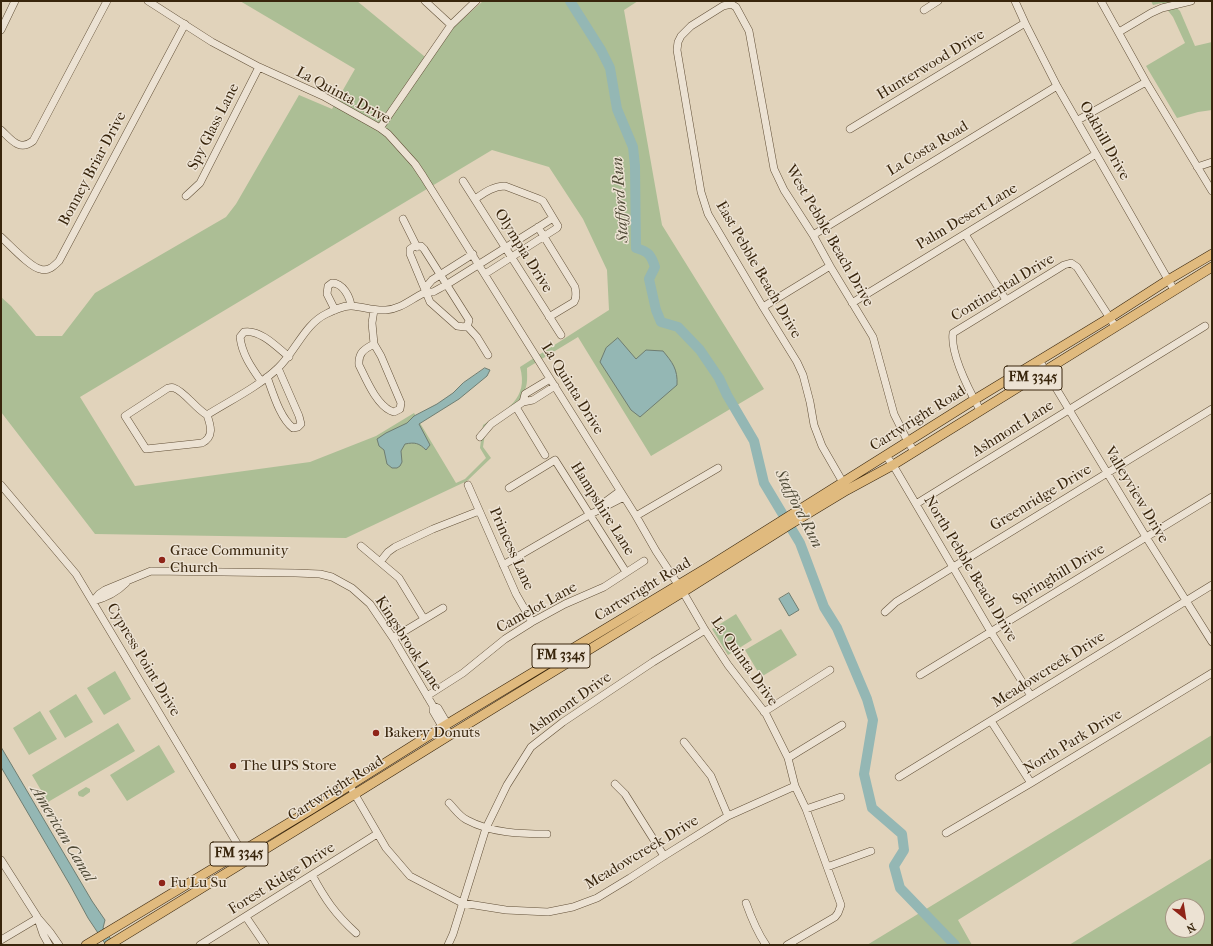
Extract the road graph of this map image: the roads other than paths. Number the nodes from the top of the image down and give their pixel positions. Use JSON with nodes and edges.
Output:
{"nodes":[{"id":1,"x":15,"y":1,"type":"edge"},
{"id":2,"x":107,"y":1,"type":"edge"},
{"id":3,"x":148,"y":1,"type":"edge"},
{"id":4,"x":425,"y":1,"type":"edge"},
{"id":5,"x":476,"y":1,"type":"edge"},
{"id":6,"x":938,"y":1,"type":"edge"},
{"id":7,"x":1015,"y":1,"type":"edge"},
{"id":8,"x":1101,"y":1,"type":"edge"},
{"id":9,"x":1191,"y":1,"type":"edge"},
{"id":10,"x":924,"y":10,"type":"dead end"},
{"id":11,"x":1025,"y":23,"type":"junction"},
{"id":12,"x":185,"y":24,"type":"junction"},
{"id":13,"x":451,"y":25,"type":"junction"},
{"id":14,"x":1,"y":30,"type":"edge"},
{"id":15,"x":685,"y":31,"type":"joint"},
{"id":16,"x":1119,"y":32,"type":"junction"},
{"id":17,"x":259,"y":67,"type":"junction"},
{"id":18,"x":1146,"y":82,"type":"junction"},
{"id":19,"x":1058,"y":86,"type":"junction"},
{"id":20,"x":1078,"y":120,"type":"junction"},
{"id":21,"x":380,"y":128,"type":"junction"},
{"id":22,"x":850,"y":129,"type":"dead end"},
{"id":23,"x":1,"y":130,"type":"edge"},
{"id":24,"x":1096,"y":154,"type":"junction"},
{"id":25,"x":1212,"y":162,"type":"edge"},
{"id":26,"x":1197,"y":167,"type":"junction"},
{"id":27,"x":463,"y":181,"type":"dead end"},
{"id":28,"x":1212,"y":191,"type":"edge"},
{"id":29,"x":186,"y":196,"type":"dead end"},
{"id":30,"x":475,"y":199,"type":"junction"},
{"id":31,"x":553,"y":218,"type":"junction"},
{"id":32,"x":403,"y":219,"type":"dead end"},
{"id":33,"x":538,"y":227,"type":"junction"},
{"id":34,"x":965,"y":234,"type":"junction"},
{"id":35,"x":813,"y":236,"type":"junction"},
{"id":36,"x":544,"y":237,"type":"junction"},
{"id":37,"x":1,"y":238,"type":"edge"},
{"id":38,"x":416,"y":246,"type":"junction"},
{"id":39,"x":506,"y":248,"type":"junction"},
{"id":40,"x":473,"y":254,"type":"junction"},
{"id":41,"x":1212,"y":254,"type":"edge"},
{"id":42,"x":511,"y":257,"type":"junction"},
{"id":43,"x":479,"y":264,"type":"junction"},
{"id":44,"x":830,"y":266,"type":"junction"},
{"id":45,"x":1212,"y":267,"type":"edge"},
{"id":46,"x":485,"y":274,"type":"junction"},
{"id":47,"x":440,"y":275,"type":"junction"},
{"id":48,"x":1168,"y":280,"type":"junction"},
{"id":49,"x":446,"y":285,"type":"junction"},
{"id":50,"x":1174,"y":290,"type":"junction"},
{"id":51,"x":426,"y":292,"type":"junction"},
{"id":52,"x":1006,"y":300,"type":"junction"},
{"id":53,"x":852,"y":303,"type":"junction"},
{"id":54,"x":351,"y":306,"type":"junction"},
{"id":55,"x":763,"y":307,"type":"junction"},
{"id":56,"x":335,"y":310,"type":"junction"},
{"id":57,"x":374,"y":310,"type":"junction"},
{"id":58,"x":549,"y":317,"type":"junction"},
{"id":59,"x":1109,"y":318,"type":"junction"},
{"id":60,"x":1115,"y":326,"type":"junction"},
{"id":61,"x":1205,"y":326,"type":"dead end"},
{"id":62,"x":466,"y":327,"type":"junction"},
{"id":63,"x":561,"y":335,"type":"dead end"},
{"id":64,"x":374,"y":344,"type":"junction"},
{"id":65,"x":488,"y":355,"type":"dead end"},
{"id":66,"x":289,"y":357,"type":"junction"},
{"id":67,"x":1039,"y":360,"type":"junction"},
{"id":68,"x":278,"y":368,"type":"junction"},
{"id":69,"x":1045,"y":370,"type":"junction"},
{"id":70,"x":550,"y":378,"type":"junction"},
{"id":71,"x":264,"y":379,"type":"junction"},
{"id":72,"x":555,"y":386,"type":"junction"},
{"id":73,"x":974,"y":400,"type":"junction"},
{"id":74,"x":523,"y":402,"type":"junction"},
{"id":75,"x":516,"y":406,"type":"junction"},
{"id":76,"x":1212,"y":409,"type":"edge"},
{"id":77,"x":980,"y":410,"type":"junction"},
{"id":78,"x":1070,"y":410,"type":"junction"},
{"id":79,"x":207,"y":415,"type":"junction"},
{"id":80,"x":480,"y":437,"type":"dead end"},
{"id":81,"x":908,"y":442,"type":"junction"},
{"id":82,"x":914,"y":452,"type":"junction"},
{"id":83,"x":545,"y":455,"type":"dead end"},
{"id":84,"x":886,"y":456,"type":"junction"},
{"id":85,"x":893,"y":465,"type":"junction"},
{"id":86,"x":718,"y":468,"type":"dead end"},
{"id":87,"x":1108,"y":472,"type":"junction"},
{"id":88,"x":1,"y":485,"type":"edge"},
{"id":89,"x":468,"y":485,"type":"dead end"},
{"id":90,"x":845,"y":486,"type":"junction"},
{"id":91,"x":509,"y":488,"type":"dead end"},
{"id":92,"x":620,"y":491,"type":"junction"},
{"id":93,"x":1212,"y":497,"type":"edge"},
{"id":94,"x":624,"y":498,"type":"junction"},
{"id":95,"x":916,"y":504,"type":"junction"},
{"id":96,"x":479,"y":511,"type":"junction"},
{"id":97,"x":589,"y":515,"type":"junction"},
{"id":98,"x":636,"y":516,"type":"junction"},
{"id":99,"x":763,"y":537,"type":"junction"},
{"id":100,"x":1146,"y":537,"type":"junction"},
{"id":101,"x":361,"y":546,"type":"dead end"},
{"id":102,"x":644,"y":561,"type":"dead end"},
{"id":103,"x":380,"y":562,"type":"junction"},
{"id":104,"x":504,"y":565,"type":"junction"},
{"id":105,"x":954,"y":566,"type":"junction"},
{"id":106,"x":626,"y":572,"type":"junction"},
{"id":107,"x":1212,"y":585,"type":"edge"},
{"id":108,"x":681,"y":589,"type":"junction"},
{"id":109,"x":93,"y":601,"type":"junction"},
{"id":110,"x":1186,"y":601,"type":"junction"},
{"id":111,"x":443,"y":608,"type":"dead end"},
{"id":112,"x":885,"y":612,"type":"dead end"},
{"id":113,"x":424,"y":619,"type":"junction"},
{"id":114,"x":532,"y":622,"type":"junction"},
{"id":115,"x":705,"y":630,"type":"junction"},
{"id":116,"x":991,"y":632,"type":"junction"},
{"id":117,"x":393,"y":638,"type":"junction"},
{"id":118,"x":1212,"y":642,"type":"edge"},
{"id":119,"x":830,"y":670,"type":"dead end"},
{"id":120,"x":1212,"y":672,"type":"edge"},
{"id":121,"x":920,"y":675,"type":"dead end"},
{"id":122,"x":427,"y":696,"type":"junction"},
{"id":123,"x":1031,"y":696,"type":"junction"},
{"id":124,"x":764,"y":712,"type":"junction"},
{"id":125,"x":991,"y":720,"type":"junction"},
{"id":126,"x":842,"y":725,"type":"dead end"},
{"id":127,"x":444,"y":726,"type":"junction"},
{"id":128,"x":450,"y":735,"type":"junction"},
{"id":129,"x":684,"y":742,"type":"dead end"},
{"id":130,"x":788,"y":758,"type":"junction"},
{"id":131,"x":899,"y":777,"type":"dead end"},
{"id":132,"x":1031,"y":783,"type":"junction"},
{"id":133,"x":615,"y":784,"type":"dead end"},
{"id":134,"x":350,"y":786,"type":"junction"},
{"id":135,"x":795,"y":786,"type":"junction"},
{"id":136,"x":355,"y":794,"type":"junction"},
{"id":137,"x":841,"y":797,"type":"dead end"},
{"id":138,"x":449,"y":803,"type":"dead end"},
{"id":139,"x":806,"y":809,"type":"junction"},
{"id":140,"x":728,"y":816,"type":"junction"},
{"id":141,"x":486,"y":828,"type":"junction"},
{"id":142,"x":946,"y":833,"type":"dead end"},
{"id":143,"x":377,"y":834,"type":"junction"},
{"id":144,"x":547,"y":834,"type":"dead end"},
{"id":145,"x":242,"y":851,"type":"junction"},
{"id":146,"x":872,"y":851,"type":"dead end"},
{"id":147,"x":664,"y":856,"type":"junction"},
{"id":148,"x":1,"y":860,"type":"edge"},
{"id":149,"x":247,"y":860,"type":"junction"},
{"id":150,"x":827,"y":867,"type":"junction"},
{"id":151,"x":312,"y":875,"type":"junction"},
{"id":152,"x":746,"y":902,"type":"dead end"},
{"id":153,"x":462,"y":903,"type":"junction"},
{"id":154,"x":246,"y":916,"type":"junction"},
{"id":155,"x":38,"y":918,"type":"junction"},
{"id":156,"x":356,"y":933,"type":"dead end"},
{"id":157,"x":1,"y":940,"type":"edge"},
{"id":158,"x":90,"y":943,"type":"edge"},
{"id":159,"x":49,"y":945,"type":"edge"},
{"id":160,"x":59,"y":945,"type":"edge"},
{"id":161,"x":109,"y":945,"type":"edge"},
{"id":162,"x":200,"y":945,"type":"edge"},
{"id":163,"x":265,"y":945,"type":"edge"},
{"id":164,"x":448,"y":945,"type":"edge"},
{"id":165,"x":766,"y":945,"type":"edge"},
{"id":166,"x":787,"y":945,"type":"edge"}],
"edges":[{"from":1,"to":14,"type":"street"},
{"from":2,"to":23,"type":"street"},
{"from":3,"to":12,"type":"street","name":"La Quinta Drive"},
{"from":4,"to":13,"type":"street"},
{"from":5,"to":13,"type":"street"},
{"from":6,"to":10,"type":"street"},
{"from":7,"to":11,"type":"street","name":"Oakhill Drive"},
{"from":8,"to":16,"type":"street"},
{"from":9,"to":16,"type":"street"},
{"from":11,"to":19,"type":"street","name":"Oakhill Drive"},
{"from":11,"to":22,"type":"street","name":"Hunterwood Drive"},
{"from":12,"to":17,"type":"street","name":"La Quinta Drive"},
{"from":12,"to":37,"type":"street","name":"Bonney Briar Drive"},
{"from":13,"to":21,"type":"street"},
{"from":15,"to":35,"type":"street","name":"West Pebble Beach Drive"},
{"from":15,"to":55,"type":"street","name":"East Pebble Beach Drive"},
{"from":16,"to":18,"type":"street"},
{"from":17,"to":21,"type":"street","name":"La Quinta Drive"},
{"from":17,"to":29,"type":"street","name":"Spy Glass Lane"},
{"from":18,"to":20,"type":"street"},
{"from":18,"to":26,"type":"street"},
{"from":19,"to":20,"type":"street","name":"Oakhill Drive"},
{"from":19,"to":35,"type":"street","name":"La Costa Road"},
{"from":20,"to":24,"type":"street","name":"Oakhill Drive"},
{"from":21,"to":40,"type":"street","name":"La Quinta Drive"},
{"from":24,"to":34,"type":"street","name":"Palm Desert Lane"},
{"from":24,"to":48,"type":"street","name":"Oakhill Drive"},
{"from":25,"to":26,"type":"street"},
{"from":26,"to":28,"type":"street"},
{"from":27,"to":30,"type":"street","name":"Olympia Drive"},
{"from":30,"to":31,"type":"street"},
{"from":30,"to":39,"type":"street","name":"Olympia Drive"},
{"from":31,"to":33,"type":"street"},
{"from":31,"to":36,"type":"street"},
{"from":32,"to":38,"type":"street"},
{"from":33,"to":36,"type":"street"},
{"from":33,"to":39,"type":"street"},
{"from":34,"to":52,"type":"street"},
{"from":34,"to":53,"type":"street","name":"Palm Desert Lane"},
{"from":35,"to":44,"type":"street","name":"West Pebble Beach Drive"},
{"from":36,"to":42,"type":"street"},
{"from":36,"to":58,"type":"street"},
{"from":38,"to":47,"type":"street"},
{"from":38,"to":51,"type":"street"},
{"from":39,"to":42,"type":"street","name":"Olympia Drive"},
{"from":39,"to":43,"type":"street"},
{"from":40,"to":43,"type":"street","name":"La Quinta Drive"},
{"from":40,"to":47,"type":"street"},
{"from":41,"to":48,"type":"main road","name":"Cartwright Road","number":"FM 3345"},
{"from":42,"to":46,"type":"street"},
{"from":42,"to":58,"type":"street","name":"Olympia Drive"},
{"from":43,"to":46,"type":"street","name":"La Quinta Drive"},
{"from":43,"to":49,"type":"street"},
{"from":44,"to":53,"type":"street","name":"West Pebble Beach Drive"},
{"from":44,"to":55,"type":"street"},
{"from":45,"to":50,"type":"main road","name":"Cartwright Road","number":"FM 3345"},
{"from":46,"to":70,"type":"street","name":"La Quinta Drive"},
{"from":47,"to":49,"type":"street"},
{"from":47,"to":51,"type":"street"},
{"from":48,"to":50,"type":"street","name":"Oakhill Drive"},
{"from":48,"to":59,"type":"main road","name":"Cartwright Road","number":"FM 3345"},
{"from":49,"to":51,"type":"street"},
{"from":49,"to":62,"type":"street"},
{"from":50,"to":60,"type":"main road","name":"Cartwright Road","number":"FM 3345"},
{"from":51,"to":57,"type":"street"},
{"from":51,"to":62,"type":"street"},
{"from":52,"to":59,"type":"street","name":"Continental Drive"},
{"from":52,"to":73,"type":"street","name":"Continental Drive"},
{"from":53,"to":81,"type":"street","name":"West Pebble Beach Drive"},
{"from":54,"to":56,"type":"street"},
{"from":54,"to":56,"type":"street"},
{"from":54,"to":57,"type":"street"},
{"from":55,"to":90,"type":"street","name":"East Pebble Beach Drive"},
{"from":56,"to":66,"type":"street"},
{"from":57,"to":64,"type":"street"},
{"from":58,"to":63,"type":"street","name":"Olympia Drive"},
{"from":59,"to":60,"type":"street","name":"Continental Drive"},
{"from":59,"to":67,"type":"main road","name":"Cartwright Road","number":"FM 3345"},
{"from":60,"to":69,"type":"main road","name":"Cartwright Road","number":"FM 3345"},
{"from":61,"to":78,"type":"street","name":"Ashmont Lane"},
{"from":62,"to":65,"type":"street"},
{"from":64,"to":64,"type":"street"},
{"from":66,"to":68,"type":"street"},
{"from":66,"to":71,"type":"street"},
{"from":67,"to":69,"type":"street","name":"Valleyview Drive"},
{"from":67,"to":73,"type":"main road","name":"Cartwright Road","number":"FM 3345"},
{"from":68,"to":71,"type":"street"},
{"from":68,"to":71,"type":"street"},
{"from":69,"to":77,"type":"main road","name":"Cartwright Road","number":"FM 3345"},
{"from":69,"to":78,"type":"street","name":"Valleyview Drive"},
{"from":70,"to":72,"type":"street","name":"La Quinta Drive"},
{"from":70,"to":74,"type":"street"},
{"from":71,"to":79,"type":"street"},
{"from":72,"to":74,"type":"street"},
{"from":72,"to":92,"type":"street","name":"La Quinta Drive"},
{"from":73,"to":77,"type":"street","name":"Continental Drive"},
{"from":73,"to":81,"type":"main road","name":"Cartwright Road","number":"FM 3345"},
{"from":74,"to":75,"type":"street"},
{"from":75,"to":80,"type":"street"},
{"from":75,"to":83,"type":"street"},
{"from":76,"to":87,"type":"street","name":"Greenridge Drive"},
{"from":77,"to":82,"type":"main road","name":"Cartwright Road","number":"FM 3345"},
{"from":78,"to":87,"type":"street","name":"Valleyview Drive"},
{"from":78,"to":95,"type":"street","name":"Ashmont Lane"},
{"from":79,"to":79,"type":"street"},
{"from":81,"to":82,"type":"street","name":"West Pebble Beach Drive"},
{"from":81,"to":84,"type":"main road","name":"Cartwright Road","number":"FM 3345"},
{"from":82,"to":85,"type":"main road","name":"Cartwright Road","number":"FM 3345"},
{"from":84,"to":85,"type":"street","name":"North Pebble Beach Drive"},
{"from":84,"to":90,"type":"main road","name":"Cartwright Road","number":"FM 3345"},
{"from":85,"to":90,"type":"main road","name":"Cartwright Road","number":"FM 3345"},
{"from":85,"to":95,"type":"street","name":"North Pebble Beach Drive"},
{"from":86,"to":98,"type":"street"},
{"from":87,"to":100,"type":"street","name":"Valleyview Drive"},
{"from":87,"to":105,"type":"street","name":"Greenridge Drive"},
{"from":88,"to":109,"type":"street","name":"Cypress Point Drive"},
{"from":89,"to":96,"type":"street","name":"Princess Lane"},
{"from":90,"to":99,"type":"main road","name":"Cartwright Road","number":"FM 3345"},
{"from":90,"to":99,"type":"main road","name":"Cartwright Road","number":"FM 3345"},
{"from":91,"to":97,"type":"street","name":"Hampshire Lane"},
{"from":92,"to":94,"type":"street","name":"La Quinta Drive"},
{"from":92,"to":97,"type":"street"},
{"from":93,"to":100,"type":"street","name":"Springhill Drive"},
{"from":94,"to":97,"type":"street"},
{"from":94,"to":98,"type":"street","name":"La Quinta Drive"},
{"from":95,"to":105,"type":"street","name":"North Pebble Beach Drive"},
{"from":96,"to":103,"type":"street"},
{"from":96,"to":104,"type":"street","name":"Princess Lane"},
{"from":97,"to":104,"type":"street"},
{"from":97,"to":106,"type":"street","name":"Hampshire Lane"},
{"from":98,"to":108,"type":"street","name":"La Quinta Drive"},
{"from":99,"to":108,"type":"main road","name":"Cartwright Road","number":"FM 3345"},
{"from":100,"to":110,"type":"street","name":"Valleyview Drive"},
{"from":100,"to":116,"type":"street","name":"Springhill Drive"},
{"from":101,"to":103,"type":"street"},
{"from":102,"to":106,"type":"street","name":"Camelot Lane"},
{"from":103,"to":113,"type":"street"},
{"from":104,"to":114,"type":"street","name":"Princess Lane"},
{"from":105,"to":112,"type":"street","name":"Greenridge Drive"},
{"from":105,"to":116,"type":"street","name":"North Pebble Beach Drive"},
{"from":106,"to":114,"type":"street","name":"Camelot Lane"},
{"from":107,"to":110,"type":"street","name":"Meadowcreek Drive"},
{"from":108,"to":115,"type":"street","name":"La Quinta Drive"},
{"from":108,"to":127,"type":"main road","name":"Cartwright Road","number":"FM 3345"},
{"from":108,"to":128,"type":"main road","name":"Cartwright Road","number":"FM 3345"},
{"from":109,"to":117,"type":"street","name":"Kingsbrook Lane"},
{"from":109,"to":145,"type":"street","name":"Cypress Point Drive"},
{"from":110,"to":118,"type":"street","name":"Valleyview Drive"},
{"from":110,"to":123,"type":"street","name":"Meadowcreek Drive"},
{"from":111,"to":113,"type":"street"},
{"from":113,"to":117,"type":"street"},
{"from":114,"to":122,"type":"street","name":"Camelot Lane"},
{"from":115,"to":124,"type":"street","name":"La Quinta Drive"},
{"from":115,"to":141,"type":"street","name":"Ashmont Drive"},
{"from":116,"to":121,"type":"street","name":"Springhill Drive"},
{"from":116,"to":123,"type":"street","name":"North Pebble Beach Drive"},
{"from":117,"to":122,"type":"street","name":"Kingsbrook Lane"},
{"from":119,"to":124,"type":"street"},
{"from":120,"to":132,"type":"street","name":"North Park Drive"},
{"from":122,"to":127,"type":"street","name":"Kingsbrook Lane"},
{"from":123,"to":125,"type":"street","name":"Meadowcreek Drive"},
{"from":124,"to":130,"type":"street","name":"La Quinta Drive"},
{"from":125,"to":131,"type":"street","name":"Meadowcreek Drive"},
{"from":125,"to":132,"type":"street"},
{"from":126,"to":130,"type":"street"},
{"from":127,"to":128,"type":"street","name":"Kingsbrook Lane"},
{"from":127,"to":134,"type":"main road","name":"Cartwright Road","number":"FM 3345"},
{"from":128,"to":136,"type":"main road","name":"Cartwright Road","number":"FM 3345"},
{"from":129,"to":140,"type":"street"},
{"from":130,"to":135,"type":"street","name":"La Quinta Drive"},
{"from":132,"to":142,"type":"street","name":"North Park Drive"},
{"from":133,"to":147,"type":"street"},
{"from":134,"to":136,"type":"street","name":"Meadowcreek Drive"},
{"from":134,"to":145,"type":"main road","name":"Cartwright Road","number":"FM 3345"},
{"from":135,"to":139,"type":"street","name":"La Quinta Drive"},
{"from":135,"to":140,"type":"street","name":"Meadowcreek Drive"},
{"from":136,"to":143,"type":"street","name":"Meadowcreek Drive"},
{"from":136,"to":149,"type":"main road","name":"Cartwright Road","number":"FM 3345"},
{"from":137,"to":139,"type":"street"},
{"from":138,"to":141,"type":"street"},
{"from":139,"to":150,"type":"street","name":"La Quinta Drive"},
{"from":140,"to":147,"type":"street","name":"Meadowcreek Drive"},
{"from":141,"to":144,"type":"street"},
{"from":141,"to":153,"type":"street","name":"Ashmont Drive"},
{"from":143,"to":151,"type":"street","name":"Forest Ridge Drive"},
{"from":143,"to":153,"type":"street","name":"Meadowcreek Drive"},
{"from":145,"to":149,"type":"street","name":"Cypress Point Drive"},
{"from":145,"to":158,"type":"main road","name":"Cartwright Road","number":"FM 3345"},
{"from":146,"to":150,"type":"street"},
{"from":147,"to":153,"type":"street","name":"Meadowcreek Drive"},
{"from":148,"to":155,"type":"street"},
{"from":149,"to":161,"type":"main road","name":"Cartwright Road","number":"FM 3345"},
{"from":150,"to":166,"type":"street","name":"La Quinta Drive"},
{"from":151,"to":154,"type":"street","name":"Forest Ridge Drive"},
{"from":151,"to":156,"type":"street"},
{"from":152,"to":165,"type":"street"},
{"from":153,"to":164,"type":"street","name":"Ashmont Drive"},
{"from":154,"to":162,"type":"street","name":"Forest Ridge Drive"},
{"from":154,"to":163,"type":"street"},
{"from":155,"to":157,"type":"street"},
{"from":155,"to":159,"type":"street"},
{"from":155,"to":160,"type":"street"}]}
